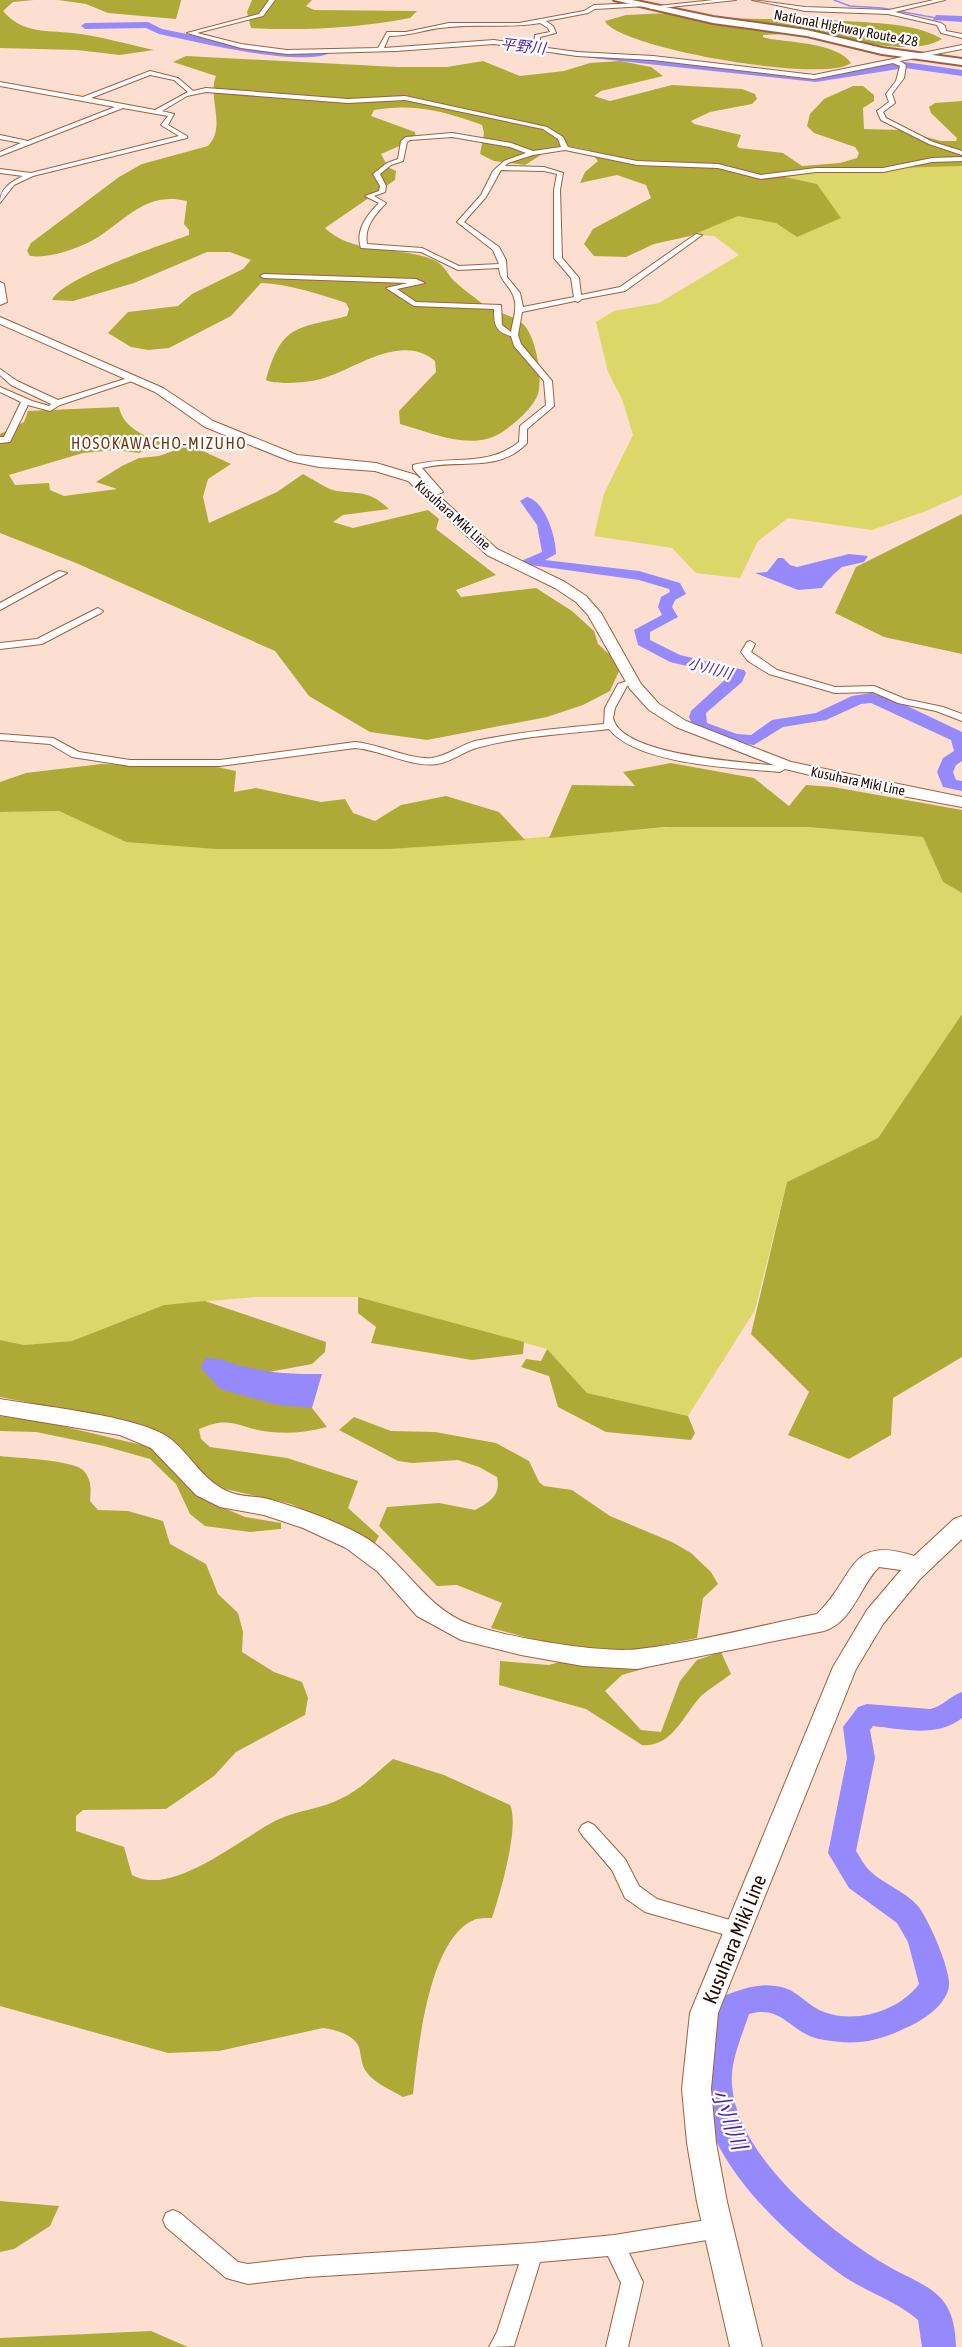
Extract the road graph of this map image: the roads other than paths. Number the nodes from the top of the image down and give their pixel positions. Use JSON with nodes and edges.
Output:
{"nodes":[{"id":1,"x":272,"y":0,"type":"edge"},
{"id":2,"x":619,"y":0,"type":"edge"},
{"id":3,"x":667,"y":0,"type":"edge"},
{"id":4,"x":734,"y":0,"type":"edge"},
{"id":5,"x":755,"y":0,"type":"edge"},
{"id":6,"x":942,"y":0,"type":"edge"},
{"id":7,"x":775,"y":1,"type":"edge"},
{"id":8,"x":845,"y":3,"type":"dead end"},
{"id":9,"x":684,"y":4,"type":"junction"},
{"id":10,"x":648,"y":6,"type":"junction"},
{"id":11,"x":857,"y":10,"type":"junction"},
{"id":12,"x":888,"y":12,"type":"junction"},
{"id":13,"x":540,"y":20,"type":"junction"},
{"id":14,"x":961,"y":36,"type":"edge"},
{"id":15,"x":962,"y":47,"type":"edge"},
{"id":16,"x":537,"y":48,"type":"junction"},
{"id":17,"x":380,"y":49,"type":"junction"},
{"id":18,"x":918,"y":56,"type":"junction"},
{"id":19,"x":894,"y":61,"type":"junction"},
{"id":20,"x":962,"y":62,"type":"edge"},
{"id":21,"x":0,"y":84,"type":"edge"},
{"id":22,"x":18,"y":87,"type":"junction"},
{"id":23,"x":191,"y":92,"type":"junction"},
{"id":24,"x":0,"y":94,"type":"edge"},
{"id":25,"x":83,"y":99,"type":"junction"},
{"id":26,"x":122,"y":106,"type":"junction"},
{"id":27,"x":156,"y":112,"type":"junction"},
{"id":28,"x":0,"y":137,"type":"edge"},
{"id":29,"x":29,"y":143,"type":"junction"},
{"id":30,"x":565,"y":148,"type":"junction"},
{"id":31,"x":532,"y":153,"type":"junction"},
{"id":32,"x":962,"y":153,"type":"edge"},
{"id":33,"x":0,"y":154,"type":"edge"},
{"id":34,"x":962,"y":159,"type":"edge"},
{"id":35,"x":501,"y":168,"type":"junction"},
{"id":36,"x":0,"y":171,"type":"edge"},
{"id":37,"x":30,"y":175,"type":"junction"},
{"id":38,"x":0,"y":201,"type":"edge"},
{"id":39,"x":698,"y":235,"type":"dead end"},
{"id":40,"x":502,"y":266,"type":"junction"},
{"id":41,"x":264,"y":276,"type":"dead end"},
{"id":42,"x":0,"y":284,"type":"edge"},
{"id":43,"x":578,"y":300,"type":"junction"},
{"id":44,"x":0,"y":303,"type":"edge"},
{"id":45,"x":519,"y":310,"type":"junction"},
{"id":46,"x":0,"y":320,"type":"edge"},
{"id":47,"x":514,"y":335,"type":"junction"},
{"id":48,"x":0,"y":371,"type":"edge"},
{"id":49,"x":134,"y":379,"type":"junction"},
{"id":50,"x":0,"y":389,"type":"edge"},
{"id":51,"x":25,"y":402,"type":"junction"},
{"id":52,"x":57,"y":403,"type":"junction"},
{"id":53,"x":0,"y":440,"type":"edge"},
{"id":54,"x":431,"y":494,"type":"junction"},
{"id":55,"x":62,"y":573,"type":"dead end"},
{"id":56,"x":0,"y":607,"type":"edge"},
{"id":57,"x":98,"y":611,"type":"dead end"},
{"id":58,"x":750,"y":644,"type":"dead end"},
{"id":59,"x":0,"y":646,"type":"edge"},
{"id":60,"x":633,"y":682,"type":"junction"},
{"id":61,"x":962,"y":718,"type":"edge"},
{"id":62,"x":612,"y":726,"type":"junction"},
{"id":63,"x":0,"y":737,"type":"edge"},
{"id":64,"x":786,"y":765,"type":"junction"},
{"id":65,"x":962,"y":802,"type":"edge"},
{"id":66,"x":0,"y":1407,"type":"edge"},
{"id":67,"x":962,"y":1525,"type":"edge"},
{"id":68,"x":919,"y":1567,"type":"junction"},
{"id":69,"x":588,"y":1830,"type":"dead end"},
{"id":70,"x":737,"y":1930,"type":"junction"},
{"id":71,"x":173,"y":2220,"type":"dead end"},
{"id":72,"x":719,"y":2228,"type":"junction"},
{"id":73,"x":614,"y":2245,"type":"junction"},
{"id":74,"x":533,"y":2253,"type":"junction"},
{"id":75,"x":500,"y":2347,"type":"edge"},
{"id":76,"x":617,"y":2347,"type":"edge"},
{"id":77,"x":746,"y":2347,"type":"edge"}],
"edges":[{"from":1,"to":17,"type":"street"},
{"from":2,"to":10,"type":"highway","name":"National Highway Route 428"},
{"from":3,"to":9,"type":"street"},
{"from":4,"to":9,"type":"street"},
{"from":5,"to":7,"type":"street"},
{"from":6,"to":12,"type":"street"},
{"from":7,"to":11,"type":"street"},
{"from":8,"to":11,"type":"street"},
{"from":9,"to":10,"type":"street"},
{"from":10,"to":13,"type":"street"},
{"from":10,"to":18,"type":"highway","name":"National Highway Route 428"},
{"from":11,"to":12,"type":"street"},
{"from":12,"to":14,"type":"street"},
{"from":13,"to":16,"type":"street"},
{"from":13,"to":17,"type":"street"},
{"from":15,"to":18,"type":"street"},
{"from":16,"to":17,"type":"street"},
{"from":16,"to":19,"type":"street"},
{"from":18,"to":19,"type":"street"},
{"from":18,"to":20,"type":"highway","name":"National Highway Route 428"},
{"from":19,"to":32,"type":"street"},
{"from":21,"to":22,"type":"street"},
{"from":22,"to":24,"type":"street"},
{"from":22,"to":25,"type":"street"},
{"from":23,"to":25,"type":"street"},
{"from":23,"to":27,"type":"street"},
{"from":23,"to":30,"type":"street"},
{"from":25,"to":26,"type":"street"},
{"from":26,"to":27,"type":"street"},
{"from":26,"to":29,"type":"street"},
{"from":27,"to":37,"type":"street"},
{"from":28,"to":29,"type":"street"},
{"from":29,"to":33,"type":"street"},
{"from":30,"to":31,"type":"street"},
{"from":30,"to":34,"type":"street"},
{"from":31,"to":35,"type":"street"},
{"from":31,"to":40,"type":"street"},
{"from":35,"to":40,"type":"street"},
{"from":35,"to":43,"type":"street"},
{"from":36,"to":37,"type":"street"},
{"from":37,"to":38,"type":"street"},
{"from":39,"to":43,"type":"street"},
{"from":40,"to":45,"type":"street"},
{"from":41,"to":47,"type":"street"},
{"from":42,"to":44,"type":"street"},
{"from":43,"to":45,"type":"street"},
{"from":45,"to":47,"type":"street"},
{"from":46,"to":49,"type":"main road","name":"Kusuhara Miki Line"},
{"from":47,"to":54,"type":"street"},
{"from":48,"to":52,"type":"street"},
{"from":49,"to":52,"type":"street"},
{"from":49,"to":54,"type":"main road","name":"Kusuhara Miki Line"},
{"from":50,"to":51,"type":"street"},
{"from":51,"to":52,"type":"street"},
{"from":51,"to":53,"type":"street"},
{"from":54,"to":60,"type":"main road","name":"Kusuhara Miki Line"},
{"from":55,"to":56,"type":"street"},
{"from":57,"to":59,"type":"street"},
{"from":58,"to":61,"type":"street"},
{"from":60,"to":62,"type":"street"},
{"from":60,"to":64,"type":"main road","name":"Kusuhara Miki Line"},
{"from":62,"to":63,"type":"street"},
{"from":62,"to":64,"type":"street"},
{"from":64,"to":65,"type":"main road","name":"Kusuhara Miki Line"},
{"from":66,"to":68,"type":"main road"},
{"from":67,"to":68,"type":"main road","name":"Kusuhara Miki Line"},
{"from":68,"to":70,"type":"main road","name":"Kusuhara Miki Line"},
{"from":69,"to":70,"type":"street"},
{"from":70,"to":72,"type":"main road","name":"Kusuhara Miki Line"},
{"from":71,"to":74,"type":"street"},
{"from":72,"to":73,"type":"street"},
{"from":72,"to":77,"type":"main road","name":"Kusuhara Miki Line"},
{"from":73,"to":74,"type":"street"},
{"from":73,"to":76,"type":"street"},
{"from":74,"to":75,"type":"street"}]}
